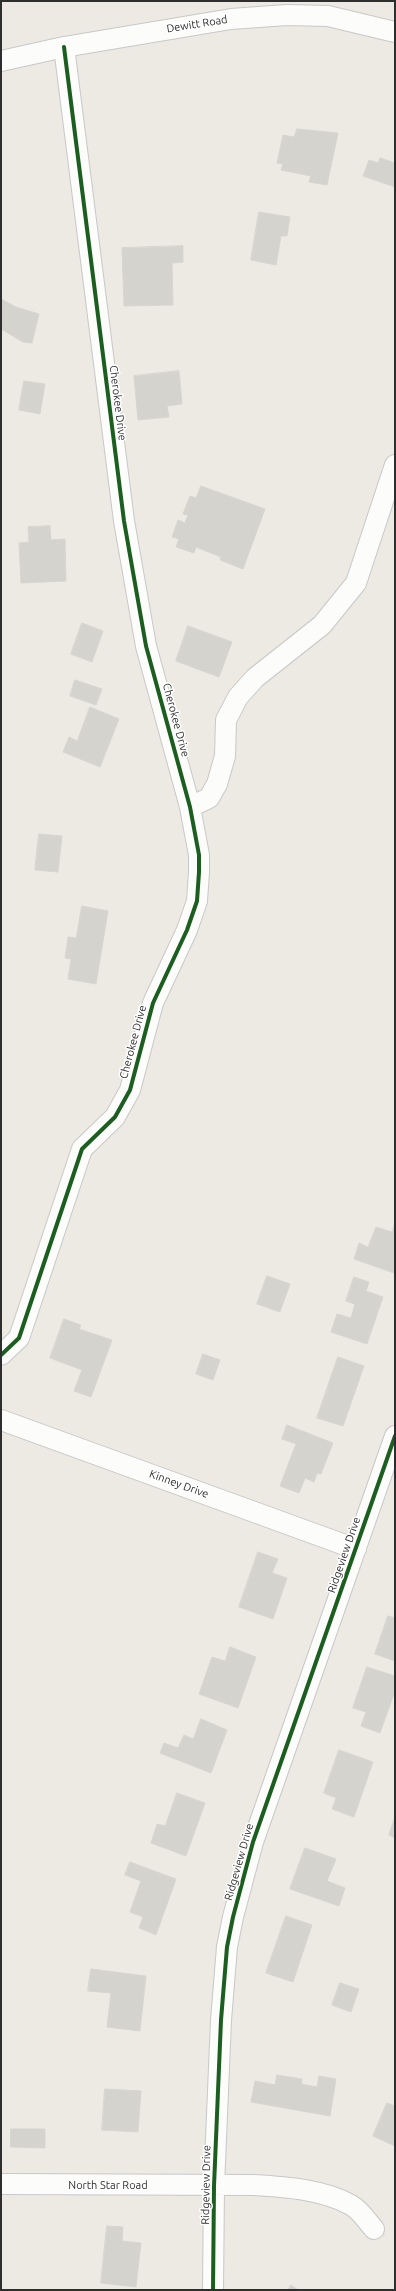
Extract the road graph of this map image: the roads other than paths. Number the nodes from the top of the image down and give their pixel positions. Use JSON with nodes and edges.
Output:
{"nodes":[{"id":1,"x":395,"y":32,"type":"edge"},
{"id":2,"x":64,"y":47,"type":"junction"},
{"id":3,"x":1,"y":61,"type":"edge"},
{"id":4,"x":395,"y":465,"type":"edge"},
{"id":5,"x":190,"y":807,"type":"junction"},
{"id":6,"x":1,"y":1355,"type":"edge"},
{"id":7,"x":1,"y":1420,"type":"edge"},
{"id":8,"x":395,"y":1436,"type":"edge"},
{"id":9,"x":356,"y":1549,"type":"junction"},
{"id":10,"x":1,"y":2184,"type":"edge"},
{"id":11,"x":214,"y":2186,"type":"junction"},
{"id":12,"x":374,"y":2229,"type":"dead end"},
{"id":13,"x":214,"y":2290,"type":"edge"}],
"edges":[{"from":1,"to":2,"type":"street","name":"Dewitt Road"},
{"from":2,"to":3,"type":"street","name":"Dewitt Road"},
{"from":2,"to":5,"type":"street","name":"Cherokee Drive"},
{"from":4,"to":5,"type":"street"},
{"from":5,"to":6,"type":"street","name":"Cherokee Drive"},
{"from":7,"to":9,"type":"street","name":"Kinney Drive"},
{"from":8,"to":9,"type":"street","name":"Ridgeview Drive"},
{"from":9,"to":11,"type":"street","name":"Ridgeview Drive"},
{"from":10,"to":11,"type":"street","name":"North Star Road"},
{"from":11,"to":12,"type":"street","name":"North Star Road"},
{"from":11,"to":13,"type":"street","name":"Ridgeview Drive"}]}
